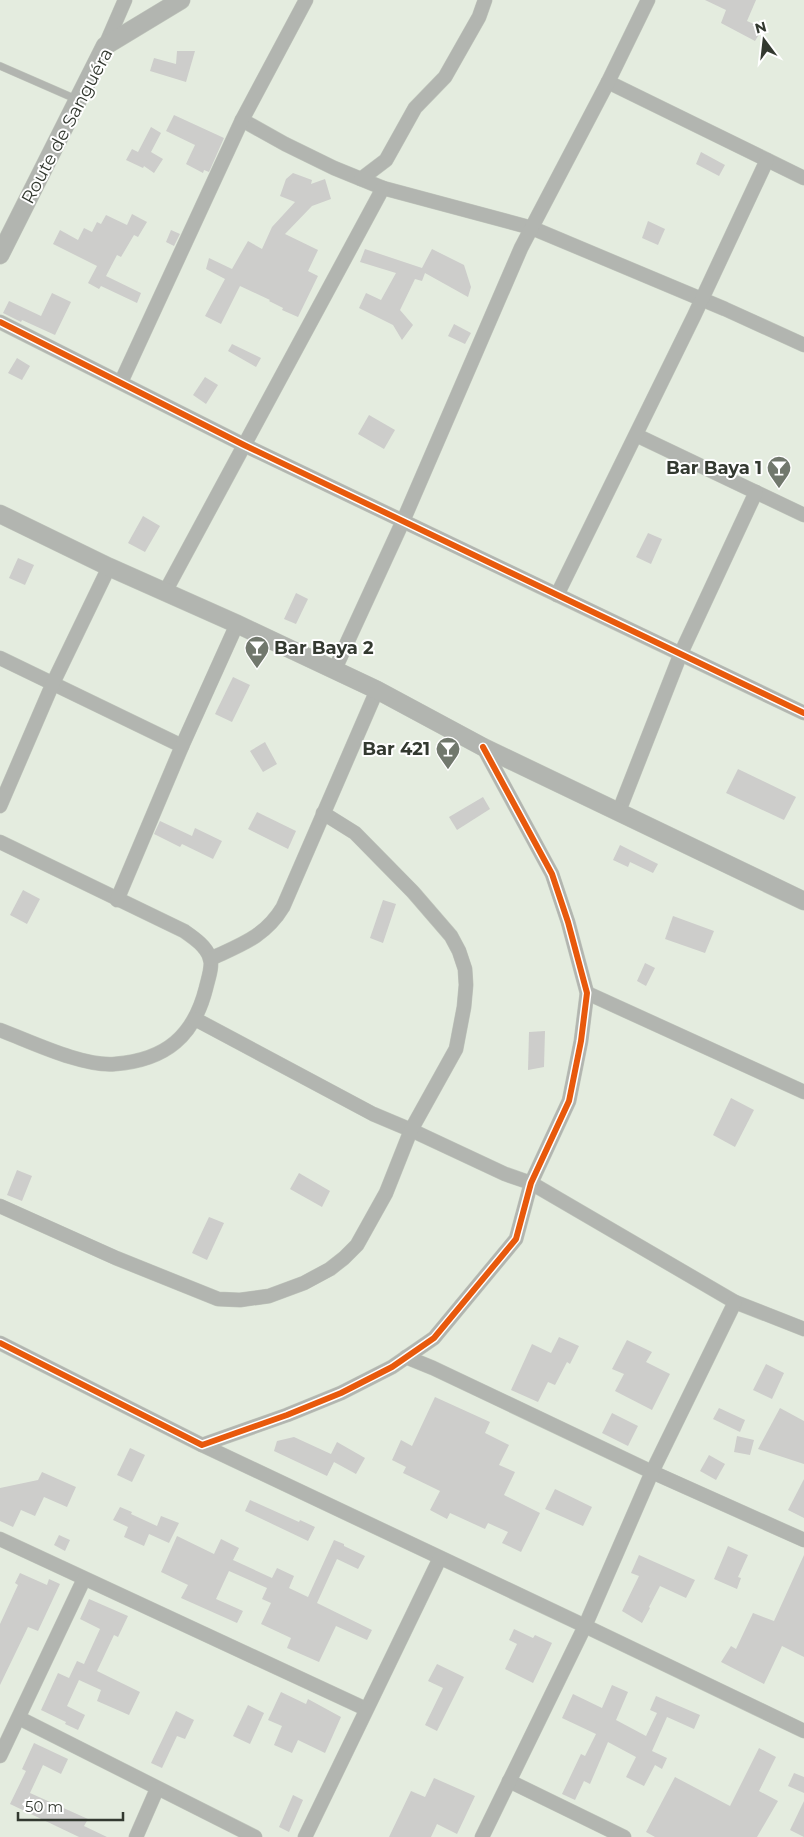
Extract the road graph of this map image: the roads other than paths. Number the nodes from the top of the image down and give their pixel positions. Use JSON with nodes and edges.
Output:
{"nodes":[{"id":1,"x":125,"y":0,"type":"edge"},
{"id":2,"x":181,"y":0,"type":"edge"},
{"id":3,"x":306,"y":0,"type":"edge"},
{"id":4,"x":484,"y":0,"type":"edge"},
{"id":5,"x":648,"y":0,"type":"edge"},
{"id":6,"x":105,"y":46,"type":"junction"},
{"id":7,"x":0,"y":66,"type":"edge"},
{"id":8,"x":608,"y":82,"type":"junction"},
{"id":9,"x":78,"y":100,"type":"junction"},
{"id":10,"x":242,"y":120,"type":"junction"},
{"id":11,"x":767,"y":160,"type":"junction"},
{"id":12,"x":804,"y":178,"type":"edge"},
{"id":13,"x":361,"y":179,"type":"junction"},
{"id":14,"x":383,"y":188,"type":"junction"},
{"id":15,"x":532,"y":228,"type":"junction"},
{"id":16,"x":0,"y":255,"type":"edge"},
{"id":17,"x":701,"y":299,"type":"junction"},
{"id":18,"x":0,"y":322,"type":"edge"},
{"id":19,"x":804,"y":345,"type":"edge"},
{"id":20,"x":121,"y":382,"type":"junction"},
{"id":21,"x":636,"y":434,"type":"junction"},
{"id":22,"x":244,"y":445,"type":"junction"},
{"id":23,"x":756,"y":492,"type":"junction"},
{"id":24,"x":0,"y":514,"type":"edge"},
{"id":25,"x":804,"y":515,"type":"edge"},
{"id":26,"x":403,"y":521,"type":"junction"},
{"id":27,"x":109,"y":567,"type":"junction"},
{"id":28,"x":165,"y":592,"type":"junction"},
{"id":29,"x":557,"y":595,"type":"junction"},
{"id":30,"x":237,"y":624,"type":"junction"},
{"id":31,"x":681,"y":653,"type":"junction"},
{"id":32,"x":0,"y":658,"type":"edge"},
{"id":33,"x":334,"y":671,"type":"junction"},
{"id":34,"x":54,"y":683,"type":"junction"},
{"id":35,"x":377,"y":690,"type":"junction"},
{"id":36,"x":804,"y":713,"type":"edge"},
{"id":37,"x":182,"y":746,"type":"junction"},
{"id":38,"x":482,"y":747,"type":"junction"},
{"id":39,"x":0,"y":806,"type":"edge"},
{"id":40,"x":619,"y":811,"type":"junction"},
{"id":41,"x":323,"y":813,"type":"junction"},
{"id":42,"x":0,"y":842,"type":"edge"},
{"id":43,"x":117,"y":900,"type":"junction"},
{"id":44,"x":804,"y":901,"type":"edge"},
{"id":45,"x":210,"y":959,"type":"junction"},
{"id":46,"x":587,"y":993,"type":"junction"},
{"id":47,"x":195,"y":1019,"type":"junction"},
{"id":48,"x":0,"y":1030,"type":"edge"},
{"id":49,"x":804,"y":1092,"type":"edge"},
{"id":50,"x":411,"y":1130,"type":"junction"},
{"id":51,"x":530,"y":1183,"type":"junction"},
{"id":52,"x":0,"y":1206,"type":"edge"},
{"id":53,"x":735,"y":1302,"type":"junction"},
{"id":54,"x":804,"y":1329,"type":"edge"},
{"id":55,"x":0,"y":1343,"type":"edge"},
{"id":56,"x":406,"y":1357,"type":"junction"},
{"id":57,"x":202,"y":1445,"type":"junction"},
{"id":58,"x":652,"y":1472,"type":"junction"},
{"id":59,"x":0,"y":1539,"type":"edge"},
{"id":60,"x":804,"y":1540,"type":"edge"},
{"id":61,"x":440,"y":1558,"type":"junction"},
{"id":62,"x":84,"y":1579,"type":"junction"},
{"id":63,"x":585,"y":1626,"type":"junction"},
{"id":64,"x":366,"y":1709,"type":"junction"},
{"id":65,"x":19,"y":1718,"type":"junction"},
{"id":66,"x":804,"y":1731,"type":"edge"},
{"id":67,"x":0,"y":1756,"type":"edge"},
{"id":68,"x":509,"y":1781,"type":"junction"},
{"id":69,"x":157,"y":1788,"type":"junction"},
{"id":70,"x":136,"y":1837,"type":"edge"},
{"id":71,"x":255,"y":1837,"type":"edge"},
{"id":72,"x":305,"y":1837,"type":"edge"},
{"id":73,"x":482,"y":1837,"type":"edge"},
{"id":74,"x":624,"y":1837,"type":"edge"}],
"edges":[{"from":1,"to":6,"type":"street"},
{"from":2,"to":6,"type":"street","name":"Route de Sanguéra"},
{"from":3,"to":10,"type":"street"},
{"from":4,"to":13,"type":"street"},
{"from":5,"to":8,"type":"street"},
{"from":6,"to":9,"type":"street","name":"Route de Sanguéra"},
{"from":7,"to":9,"type":"lane"},
{"from":8,"to":11,"type":"street"},
{"from":8,"to":15,"type":"street"},
{"from":9,"to":16,"type":"street","name":"Route de Sanguéra"},
{"from":10,"to":13,"type":"street"},
{"from":10,"to":20,"type":"street"},
{"from":11,"to":12,"type":"street"},
{"from":11,"to":17,"type":"street"},
{"from":13,"to":14,"type":"street"},
{"from":14,"to":15,"type":"street"},
{"from":14,"to":22,"type":"street"},
{"from":15,"to":17,"type":"street"},
{"from":15,"to":26,"type":"street"},
{"from":17,"to":19,"type":"street"},
{"from":17,"to":21,"type":"street"},
{"from":18,"to":20,"type":"street"},
{"from":20,"to":22,"type":"street"},
{"from":21,"to":23,"type":"street"},
{"from":21,"to":29,"type":"street"},
{"from":22,"to":26,"type":"street"},
{"from":22,"to":28,"type":"street"},
{"from":23,"to":25,"type":"street"},
{"from":23,"to":31,"type":"street"},
{"from":24,"to":27,"type":"street"},
{"from":26,"to":29,"type":"street"},
{"from":26,"to":33,"type":"street"},
{"from":27,"to":28,"type":"street"},
{"from":27,"to":34,"type":"street"},
{"from":28,"to":30,"type":"street"},
{"from":29,"to":31,"type":"street"},
{"from":30,"to":33,"type":"street"},
{"from":30,"to":37,"type":"street"},
{"from":31,"to":36,"type":"street"},
{"from":31,"to":40,"type":"street"},
{"from":32,"to":34,"type":"street"},
{"from":33,"to":35,"type":"street"},
{"from":34,"to":37,"type":"street"},
{"from":34,"to":39,"type":"street"},
{"from":35,"to":38,"type":"street"},
{"from":35,"to":41,"type":"street"},
{"from":37,"to":43,"type":"street"},
{"from":38,"to":40,"type":"street"},
{"from":38,"to":46,"type":"street"},
{"from":40,"to":44,"type":"street"},
{"from":41,"to":45,"type":"street"},
{"from":41,"to":50,"type":"street"},
{"from":42,"to":43,"type":"street"},
{"from":43,"to":45,"type":"street"},
{"from":45,"to":47,"type":"street"},
{"from":46,"to":49,"type":"street"},
{"from":46,"to":51,"type":"street"},
{"from":47,"to":48,"type":"street"},
{"from":47,"to":50,"type":"street"},
{"from":50,"to":51,"type":"street"},
{"from":50,"to":52,"type":"street"},
{"from":51,"to":53,"type":"street"},
{"from":51,"to":56,"type":"street"},
{"from":53,"to":54,"type":"street"},
{"from":53,"to":58,"type":"street"},
{"from":55,"to":57,"type":"street"},
{"from":56,"to":57,"type":"street"},
{"from":56,"to":58,"type":"street"},
{"from":57,"to":61,"type":"street"},
{"from":58,"to":60,"type":"street"},
{"from":58,"to":63,"type":"street"},
{"from":59,"to":62,"type":"street"},
{"from":61,"to":63,"type":"street"},
{"from":61,"to":64,"type":"street"},
{"from":62,"to":64,"type":"street"},
{"from":62,"to":65,"type":"street"},
{"from":63,"to":66,"type":"street"},
{"from":63,"to":68,"type":"street"},
{"from":64,"to":72,"type":"street"},
{"from":65,"to":67,"type":"street"},
{"from":65,"to":69,"type":"street"},
{"from":68,"to":73,"type":"street"},
{"from":68,"to":74,"type":"street"},
{"from":69,"to":70,"type":"street"},
{"from":69,"to":71,"type":"street"}]}
